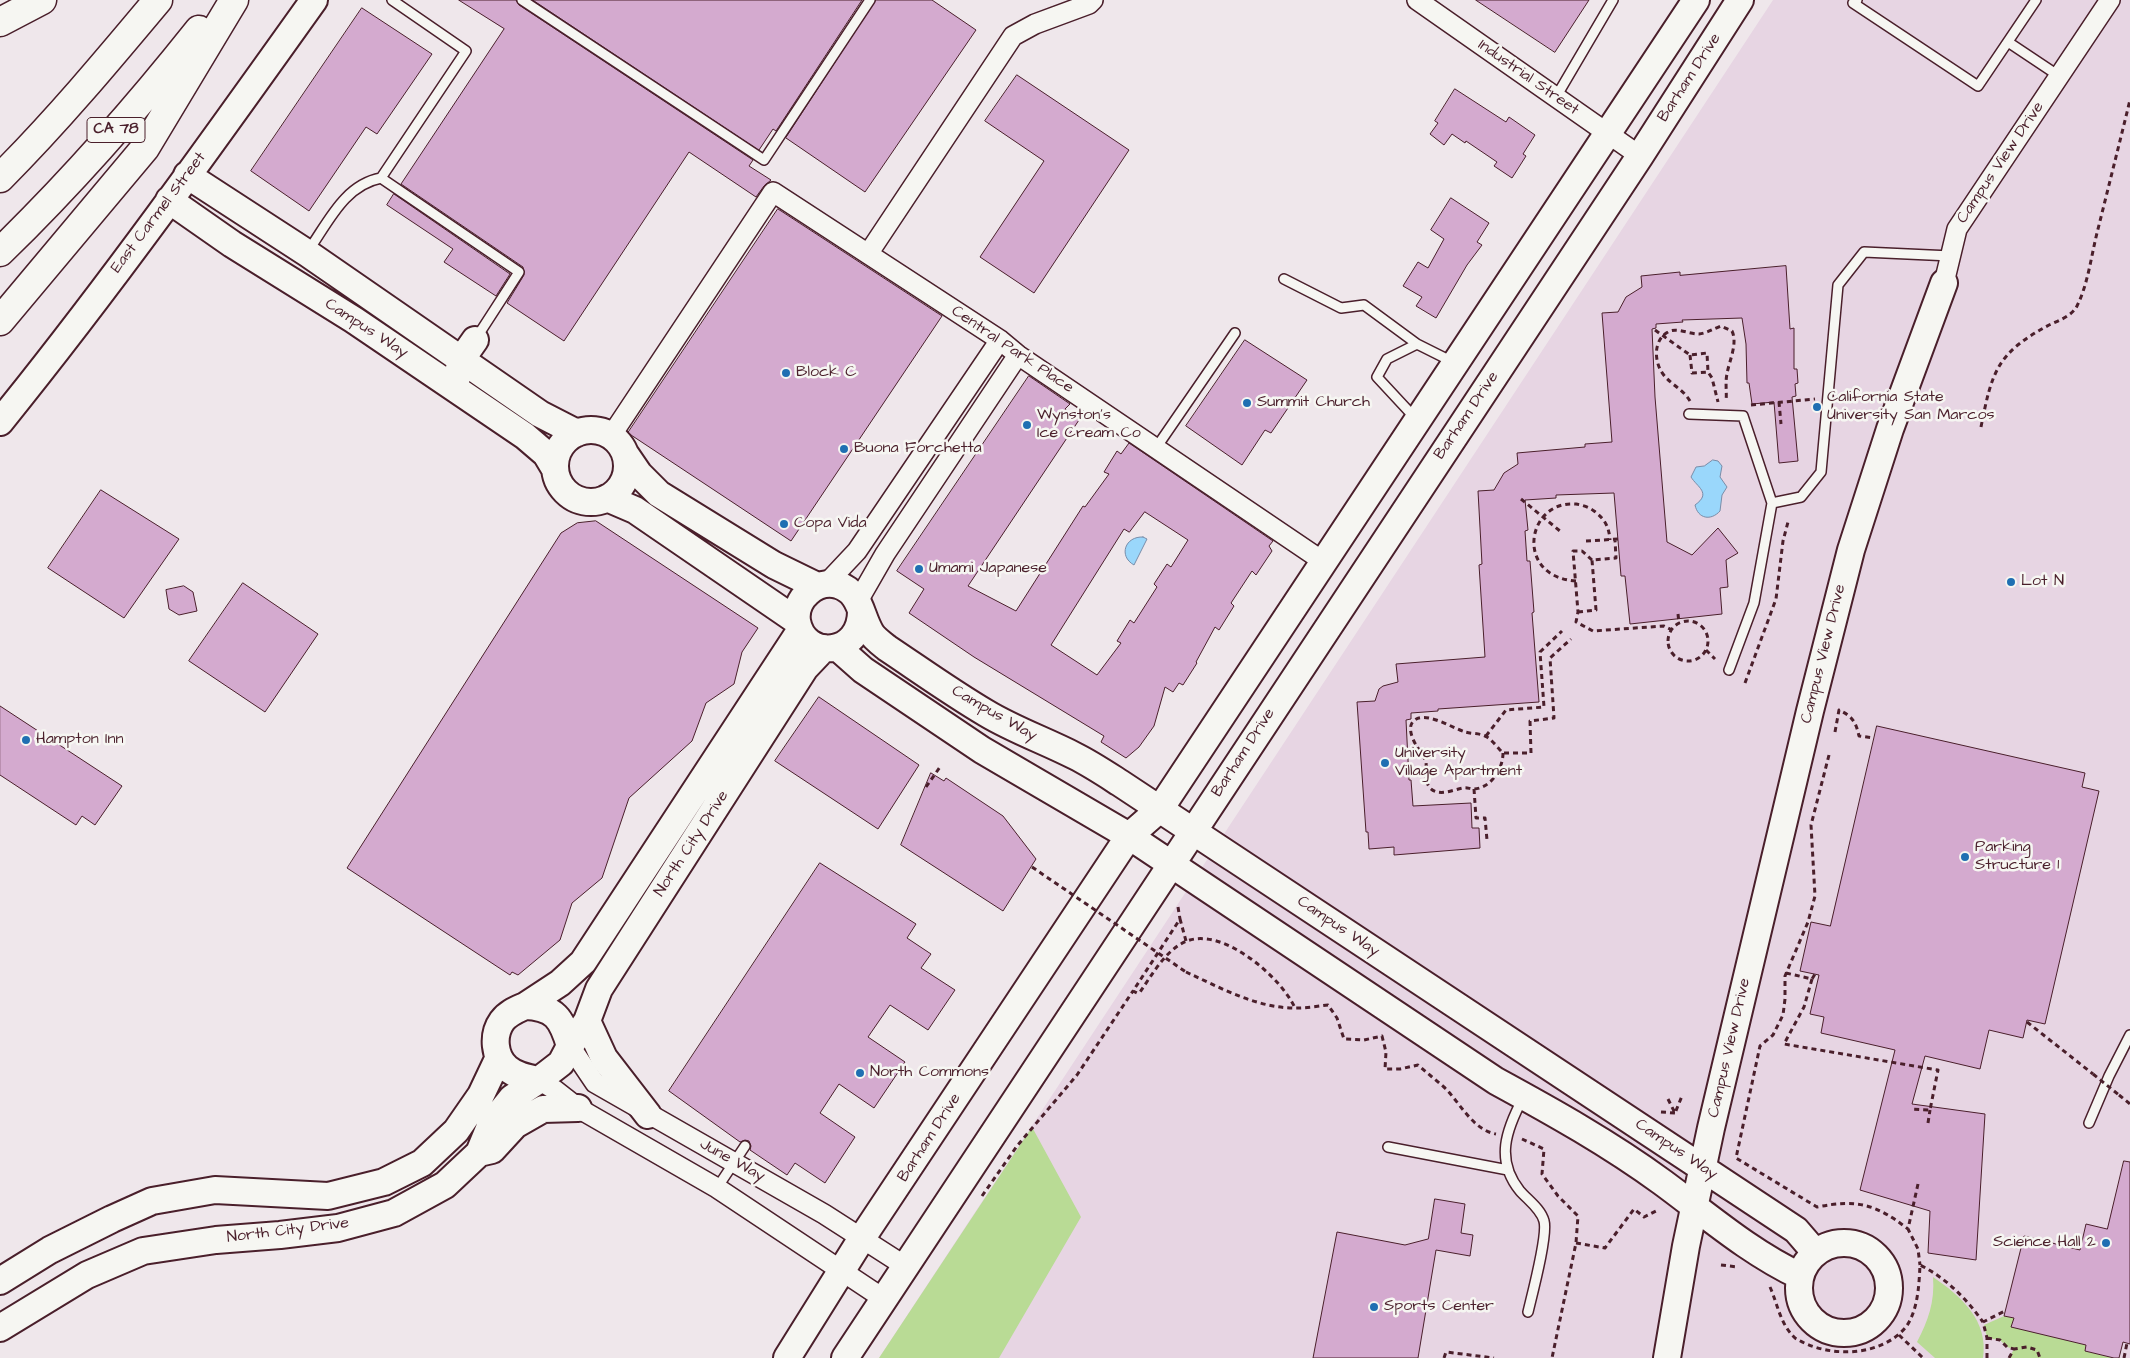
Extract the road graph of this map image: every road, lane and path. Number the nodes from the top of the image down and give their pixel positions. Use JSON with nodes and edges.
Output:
{"nodes":[{"id":1,"x":42,"y":0,"type":"edge"},
{"id":2,"x":158,"y":0,"type":"edge"},
{"id":3,"x":222,"y":0,"type":"edge"},
{"id":4,"x":234,"y":0,"type":"edge"},
{"id":5,"x":314,"y":0,"type":"edge"},
{"id":6,"x":392,"y":0,"type":"edge"},
{"id":7,"x":522,"y":0,"type":"edge"},
{"id":8,"x":870,"y":0,"type":"edge"},
{"id":9,"x":1093,"y":0,"type":"edge"},
{"id":10,"x":1417,"y":0,"type":"edge"},
{"id":11,"x":1613,"y":0,"type":"edge"},
{"id":12,"x":1696,"y":0,"type":"edge"},
{"id":13,"x":1740,"y":0,"type":"edge"},
{"id":14,"x":1857,"y":0,"type":"edge"},
{"id":15,"x":2036,"y":0,"type":"edge"},
{"id":16,"x":2110,"y":0,"type":"edge"},
{"id":17,"x":0,"y":22,"type":"edge"},
{"id":18,"x":2008,"y":42,"type":"junction"},
{"id":19,"x":2059,"y":76,"type":"junction"},
{"id":20,"x":1556,"y":97,"type":"junction"},
{"id":21,"x":2130,"y":100,"type":"edge"},
{"id":22,"x":1608,"y":133,"type":"junction"},
{"id":23,"x":1640,"y":156,"type":"junction"},
{"id":24,"x":187,"y":175,"type":"junction"},
{"id":25,"x":0,"y":178,"type":"edge"},
{"id":26,"x":381,"y":178,"type":"junction"},
{"id":27,"x":169,"y":200,"type":"junction"},
{"id":28,"x":0,"y":252,"type":"edge"},
{"id":29,"x":307,"y":253,"type":"junction"},
{"id":30,"x":868,"y":254,"type":"junction"},
{"id":31,"x":1951,"y":256,"type":"junction"},
{"id":32,"x":1284,"y":278,"type":"dead end"},
{"id":33,"x":1944,"y":283,"type":"joint"},
{"id":34,"x":0,"y":320,"type":"edge"},
{"id":35,"x":1655,"y":330,"type":"dead end"},
{"id":36,"x":1235,"y":333,"type":"dead end"},
{"id":37,"x":1664,"y":336,"type":"junction"},
{"id":38,"x":1000,"y":340,"type":"junction"},
{"id":39,"x":1417,"y":344,"type":"junction"},
{"id":40,"x":468,"y":350,"type":"junction"},
{"id":41,"x":1018,"y":355,"type":"junction"},
{"id":42,"x":1690,"y":356,"type":"junction"},
{"id":43,"x":1456,"y":363,"type":"junction"},
{"id":44,"x":1708,"y":372,"type":"junction"},
{"id":45,"x":461,"y":392,"type":"junction"},
{"id":46,"x":1820,"y":398,"type":"dead end"},
{"id":47,"x":1779,"y":402,"type":"junction"},
{"id":48,"x":1734,"y":405,"type":"dead end"},
{"id":49,"x":1749,"y":405,"type":"dead end"},
{"id":50,"x":1720,"y":412,"type":"junction"},
{"id":51,"x":1689,"y":414,"type":"dead end"},
{"id":52,"x":1418,"y":421,"type":"junction"},
{"id":53,"x":0,"y":422,"type":"edge"},
{"id":54,"x":1781,"y":424,"type":"dead end"},
{"id":55,"x":1981,"y":426,"type":"dead end"},
{"id":56,"x":576,"y":433,"type":"junction"},
{"id":57,"x":619,"y":446,"type":"junction"},
{"id":58,"x":1156,"y":448,"type":"junction"},
{"id":59,"x":555,"y":469,"type":"junction"},
{"id":60,"x":608,"y":498,"type":"junction"},
{"id":61,"x":1521,"y":499,"type":"dead end"},
{"id":62,"x":1772,"y":503,"type":"junction"},
{"id":63,"x":1544,"y":517,"type":"junction"},
{"id":64,"x":1560,"y":531,"type":"dead end"},
{"id":65,"x":1610,"y":540,"type":"junction"},
{"id":66,"x":1586,"y":541,"type":"dead end"},
{"id":67,"x":1592,"y":560,"type":"junction"},
{"id":68,"x":1318,"y":572,"type":"junction"},
{"id":69,"x":1576,"y":581,"type":"junction"},
{"id":70,"x":821,"y":585,"type":"junction"},
{"id":71,"x":859,"y":605,"type":"junction"},
{"id":72,"x":1578,"y":612,"type":"junction"},
{"id":73,"x":1678,"y":614,"type":"dead end"},
{"id":74,"x":1679,"y":623,"type":"junction"},
{"id":75,"x":799,"y":626,"type":"junction"},
{"id":76,"x":1672,"y":630,"type":"junction"},
{"id":77,"x":1562,"y":631,"type":"dead end"},
{"id":78,"x":1571,"y":639,"type":"dead end"},
{"id":79,"x":830,"y":648,"type":"junction"},
{"id":80,"x":1706,"y":650,"type":"junction"},
{"id":81,"x":1715,"y":659,"type":"dead end"},
{"id":82,"x":1729,"y":670,"type":"dead end"},
{"id":83,"x":1834,"y":732,"type":"dead end"},
{"id":84,"x":1486,"y":736,"type":"junction"},
{"id":85,"x":1874,"y":738,"type":"dead end"},
{"id":86,"x":1503,"y":753,"type":"junction"},
{"id":87,"x":1829,"y":756,"type":"dead end"},
{"id":88,"x":940,"y":767,"type":"dead end"},
{"id":89,"x":926,"y":787,"type":"dead end"},
{"id":90,"x":1474,"y":789,"type":"junction"},
{"id":91,"x":1160,"y":809,"type":"junction"},
{"id":92,"x":1193,"y":830,"type":"junction"},
{"id":93,"x":1129,"y":836,"type":"junction"},
{"id":94,"x":1487,"y":840,"type":"dead end"},
{"id":95,"x":1171,"y":864,"type":"junction"},
{"id":96,"x":1032,"y":867,"type":"dead end"},
{"id":97,"x":1178,"y":907,"type":"dead end"},
{"id":98,"x":1180,"y":919,"type":"junction"},
{"id":99,"x":1186,"y":941,"type":"junction"},
{"id":100,"x":1786,"y":973,"type":"junction"},
{"id":101,"x":1815,"y":974,"type":"dead end"},
{"id":102,"x":1812,"y":978,"type":"junction"},
{"id":103,"x":1133,"y":991,"type":"junction"},
{"id":104,"x":525,"y":1006,"type":"junction"},
{"id":105,"x":1296,"y":1008,"type":"junction"},
{"id":106,"x":587,"y":1021,"type":"junction"},
{"id":107,"x":2027,"y":1022,"type":"dead end"},
{"id":108,"x":2130,"y":1035,"type":"edge"},
{"id":109,"x":570,"y":1046,"type":"junction"},
{"id":110,"x":498,"y":1057,"type":"junction"},
{"id":111,"x":539,"y":1080,"type":"junction"},
{"id":112,"x":1524,"y":1096,"type":"junction"},
{"id":113,"x":1682,"y":1096,"type":"dead end"},
{"id":114,"x":1668,"y":1099,"type":"dead end"},
{"id":115,"x":2130,"y":1104,"type":"edge"},
{"id":116,"x":578,"y":1108,"type":"junction"},
{"id":117,"x":1911,"y":1109,"type":"dead end"},
{"id":118,"x":1930,"y":1110,"type":"junction"},
{"id":119,"x":648,"y":1114,"type":"junction"},
{"id":120,"x":1928,"y":1123,"type":"dead end"},
{"id":121,"x":2089,"y":1123,"type":"dead end"},
{"id":122,"x":1507,"y":1136,"type":"junction"},
{"id":123,"x":1388,"y":1147,"type":"dead end"},
{"id":124,"x":479,"y":1152,"type":"junction"},
{"id":125,"x":740,"y":1154,"type":"junction"},
{"id":126,"x":1703,"y":1168,"type":"junction"},
{"id":127,"x":1508,"y":1170,"type":"junction"},
{"id":128,"x":1918,"y":1184,"type":"dead end"},
{"id":129,"x":717,"y":1188,"type":"junction"},
{"id":130,"x":978,"y":1202,"type":"dead end"},
{"id":131,"x":1694,"y":1207,"type":"junction"},
{"id":132,"x":1658,"y":1210,"type":"dead end"},
{"id":133,"x":1908,"y":1229,"type":"junction"},
{"id":134,"x":862,"y":1238,"type":"junction"},
{"id":135,"x":1576,"y":1243,"type":"junction"},
{"id":136,"x":1816,"y":1252,"type":"junction"},
{"id":137,"x":1722,"y":1265,"type":"dead end"},
{"id":138,"x":1920,"y":1265,"type":"junction"},
{"id":139,"x":905,"y":1266,"type":"junction"},
{"id":140,"x":1742,"y":1268,"type":"dead end"},
{"id":141,"x":842,"y":1271,"type":"junction"},
{"id":142,"x":1800,"y":1276,"type":"junction"},
{"id":143,"x":0,"y":1281,"type":"edge"},
{"id":144,"x":1762,"y":1281,"type":"dead end"},
{"id":145,"x":884,"y":1299,"type":"junction"},
{"id":146,"x":2005,"y":1311,"type":"dead end"},
{"id":147,"x":1528,"y":1312,"type":"dead end"},
{"id":148,"x":1983,"y":1322,"type":"junction"},
{"id":149,"x":0,"y":1328,"type":"edge"},
{"id":150,"x":1899,"y":1335,"type":"junction"},
{"id":151,"x":1987,"y":1338,"type":"junction"},
{"id":152,"x":2127,"y":1344,"type":"dead end"},
{"id":153,"x":2014,"y":1350,"type":"junction"},
{"id":154,"x":1818,"y":1353,"type":"dead end"},
{"id":155,"x":1854,"y":1356,"type":"dead end"},
{"id":156,"x":787,"y":1358,"type":"edge"},
{"id":157,"x":845,"y":1358,"type":"edge"},
{"id":158,"x":1444,"y":1358,"type":"edge"},
{"id":159,"x":1494,"y":1358,"type":"edge"},
{"id":160,"x":1552,"y":1358,"type":"edge"},
{"id":161,"x":1667,"y":1358,"type":"edge"},
{"id":162,"x":1924,"y":1358,"type":"edge"},
{"id":163,"x":1987,"y":1358,"type":"edge"},
{"id":164,"x":2009,"y":1358,"type":"edge"},
{"id":165,"x":2040,"y":1358,"type":"edge"},
{"id":166,"x":2124,"y":1358,"type":"edge"}],
"edges":[{"from":1,"to":17,"type":"highway"},
{"from":2,"to":25,"type":"highway","number":"CA 78"},
{"from":3,"to":28,"type":"highway","number":"CA 78"},
{"from":4,"to":34,"type":"highway"},
{"from":5,"to":24,"type":"street","name":"East Carmel Street"},
{"from":6,"to":26,"type":"lane"},
{"from":7,"to":8,"type":"lane"},
{"from":9,"to":30,"type":"street"},
{"from":10,"to":20,"type":"street","name":"Industrial Street"},
{"from":11,"to":20,"type":"lane"},
{"from":12,"to":22,"type":"street"},
{"from":13,"to":23,"type":"street","name":"Barham Drive"},
{"from":14,"to":18,"type":"lane"},
{"from":15,"to":18,"type":"lane"},
{"from":16,"to":19,"type":"street","name":"Campus View Drive"},
{"from":18,"to":19,"type":"lane"},
{"from":19,"to":31,"type":"street","name":"Campus View Drive"},
{"from":20,"to":22,"type":"street","name":"Industrial Street"},
{"from":21,"to":55,"type":"path"},
{"from":22,"to":23,"type":"street","name":"Industrial Street"},
{"from":22,"to":43,"type":"street"},
{"from":23,"to":92,"type":"street","name":"Barham Drive"},
{"from":24,"to":27,"type":"street","name":"East Carmel Street"},
{"from":24,"to":29,"type":"street","name":"Campus Way"},
{"from":26,"to":29,"type":"lane"},
{"from":26,"to":40,"type":"lane"},
{"from":27,"to":45,"type":"street","name":"Campus Way"},
{"from":27,"to":53,"type":"street","name":"East Carmel Street"},
{"from":29,"to":40,"type":"street","name":"Campus Way"},
{"from":30,"to":38,"type":"street","name":"Central Park Place"},
{"from":30,"to":57,"type":"street","name":"Central Park Place"},
{"from":31,"to":33,"type":"street","name":"Campus View Drive"},
{"from":31,"to":62,"type":"lane"},
{"from":32,"to":39,"type":"lane"},
{"from":33,"to":126,"type":"street","name":"Campus View Drive"},
{"from":35,"to":37,"type":"path"},
{"from":36,"to":58,"type":"lane"},
{"from":37,"to":42,"type":"path"},
{"from":37,"to":48,"type":"path"},
{"from":37,"to":50,"type":"path"},
{"from":38,"to":41,"type":"street","name":"Central Park Place"},
{"from":38,"to":70,"type":"street"},
{"from":39,"to":43,"type":"lane"},
{"from":39,"to":52,"type":"lane"},
{"from":40,"to":45,"type":"street"},
{"from":40,"to":56,"type":"street","name":"Campus Way"},
{"from":41,"to":58,"type":"street","name":"Central Park Place"},
{"from":41,"to":71,"type":"street"},
{"from":42,"to":44,"type":"path"},
{"from":42,"to":44,"type":"path"},
{"from":43,"to":52,"type":"street"},
{"from":44,"to":50,"type":"path"},
{"from":45,"to":59,"type":"street","name":"Campus Way"},
{"from":46,"to":47,"type":"path"},
{"from":47,"to":49,"type":"path"},
{"from":47,"to":54,"type":"path"},
{"from":50,"to":51,"type":"lane"},
{"from":50,"to":62,"type":"lane"},
{"from":52,"to":68,"type":"street"},
{"from":56,"to":57,"type":"street"},
{"from":56,"to":59,"type":"street"},
{"from":57,"to":60,"type":"street"},
{"from":57,"to":70,"type":"street"},
{"from":58,"to":68,"type":"street","name":"Central Park Place"},
{"from":59,"to":60,"type":"street","name":"Campus Way"},
{"from":60,"to":75,"type":"street","name":"Campus Way"},
{"from":61,"to":63,"type":"path"},
{"from":62,"to":82,"type":"lane"},
{"from":63,"to":64,"type":"path"},
{"from":63,"to":65,"type":"path"},
{"from":63,"to":69,"type":"path"},
{"from":65,"to":66,"type":"path"},
{"from":65,"to":67,"type":"path"},
{"from":67,"to":69,"type":"path"},
{"from":67,"to":72,"type":"path"},
{"from":68,"to":91,"type":"street"},
{"from":69,"to":72,"type":"path"},
{"from":70,"to":71,"type":"street"},
{"from":70,"to":75,"type":"street"},
{"from":71,"to":79,"type":"street"},
{"from":71,"to":91,"type":"street","name":"Campus Way"},
{"from":72,"to":76,"type":"path"},
{"from":73,"to":74,"type":"path"},
{"from":74,"to":76,"type":"path"},
{"from":74,"to":80,"type":"path"},
{"from":75,"to":79,"type":"street","name":"Campus Way"},
{"from":75,"to":104,"type":"street","name":"North City Drive"},
{"from":76,"to":80,"type":"path"},
{"from":77,"to":84,"type":"path"},
{"from":78,"to":86,"type":"path"},
{"from":79,"to":93,"type":"street","name":"Campus Way"},
{"from":79,"to":106,"type":"street","name":"North City Drive"},
{"from":80,"to":81,"type":"path"},
{"from":83,"to":85,"type":"path"},
{"from":84,"to":86,"type":"path"},
{"from":84,"to":90,"type":"path"},
{"from":86,"to":90,"type":"path"},
{"from":87,"to":100,"type":"path"},
{"from":88,"to":89,"type":"path"},
{"from":90,"to":94,"type":"path"},
{"from":91,"to":92,"type":"street","name":"Campus Way"},
{"from":91,"to":93,"type":"street","name":"Barham Drive"},
{"from":92,"to":95,"type":"street","name":"Barham Drive"},
{"from":92,"to":126,"type":"street","name":"Campus Way"},
{"from":93,"to":95,"type":"street","name":"Campus Way"},
{"from":93,"to":134,"type":"street","name":"Barham Drive"},
{"from":95,"to":112,"type":"street","name":"Campus Way"},
{"from":95,"to":139,"type":"street"},
{"from":96,"to":105,"type":"path","bridge":true},
{"from":97,"to":98,"type":"path"},
{"from":98,"to":99,"type":"path"},
{"from":98,"to":103,"type":"path"},
{"from":99,"to":103,"type":"path"},
{"from":99,"to":105,"type":"path"},
{"from":100,"to":102,"type":"path"},
{"from":100,"to":133,"type":"path"},
{"from":101,"to":102,"type":"path"},
{"from":102,"to":118,"type":"path"},
{"from":103,"to":130,"type":"path"},
{"from":104,"to":109,"type":"street"},
{"from":104,"to":110,"type":"street","name":"North City Drive"},
{"from":105,"to":122,"type":"path"},
{"from":106,"to":109,"type":"street","name":"North City Drive"},
{"from":106,"to":119,"type":"street"},
{"from":107,"to":115,"type":"path","bridge":true},
{"from":108,"to":121,"type":"lane"},
{"from":109,"to":111,"type":"street","name":"North City Drive"},
{"from":109,"to":119,"type":"street","name":"June Way"},
{"from":110,"to":111,"type":"street"},
{"from":110,"to":143,"type":"street","name":"North City Drive"},
{"from":111,"to":116,"type":"street","name":"June Way"},
{"from":111,"to":124,"type":"street","name":"North City Drive"},
{"from":112,"to":122,"type":"lane"},
{"from":112,"to":131,"type":"street","name":"Campus Way"},
{"from":113,"to":114,"type":"path"},
{"from":116,"to":124,"type":"street"},
{"from":116,"to":129,"type":"street","name":"June Way"},
{"from":117,"to":118,"type":"path"},
{"from":118,"to":120,"type":"path"},
{"from":119,"to":125,"type":"street","name":"June Way"},
{"from":122,"to":127,"type":"lane"},
{"from":122,"to":135,"type":"path"},
{"from":123,"to":127,"type":"lane"},
{"from":124,"to":149,"type":"street","name":"North City Drive"},
{"from":125,"to":129,"type":"lane"},
{"from":125,"to":134,"type":"street","name":"June Way"},
{"from":126,"to":131,"type":"street","name":"Campus View Drive"},
{"from":126,"to":136,"type":"street","name":"Campus Way"},
{"from":127,"to":147,"type":"lane"},
{"from":128,"to":133,"type":"path"},
{"from":129,"to":141,"type":"street","name":"June Way"},
{"from":131,"to":142,"type":"street","name":"Campus Way"},
{"from":131,"to":161,"type":"street","name":"Campus View Drive"},
{"from":132,"to":135,"type":"path"},
{"from":133,"to":138,"type":"path"},
{"from":134,"to":139,"type":"street","name":"June Way"},
{"from":134,"to":141,"type":"street","name":"Barham Drive"},
{"from":135,"to":160,"type":"path"},
{"from":136,"to":142,"type":"street"},
{"from":136,"to":142,"type":"street"},
{"from":137,"to":140,"type":"path"},
{"from":138,"to":148,"type":"path"},
{"from":138,"to":150,"type":"path"},
{"from":139,"to":145,"type":"street"},
{"from":141,"to":145,"type":"street","name":"June Way"},
{"from":141,"to":156,"type":"street","name":"Barham Drive"},
{"from":144,"to":154,"type":"path"},
{"from":145,"to":157,"type":"street"},
{"from":146,"to":148,"type":"path"},
{"from":148,"to":151,"type":"path"},
{"from":150,"to":155,"type":"path"},
{"from":150,"to":162,"type":"path"},
{"from":151,"to":153,"type":"path"},
{"from":151,"to":163,"type":"path"},
{"from":152,"to":166,"type":"path"},
{"from":153,"to":164,"type":"path"},
{"from":153,"to":165,"type":"path"},
{"from":158,"to":159,"type":"path"}]}
